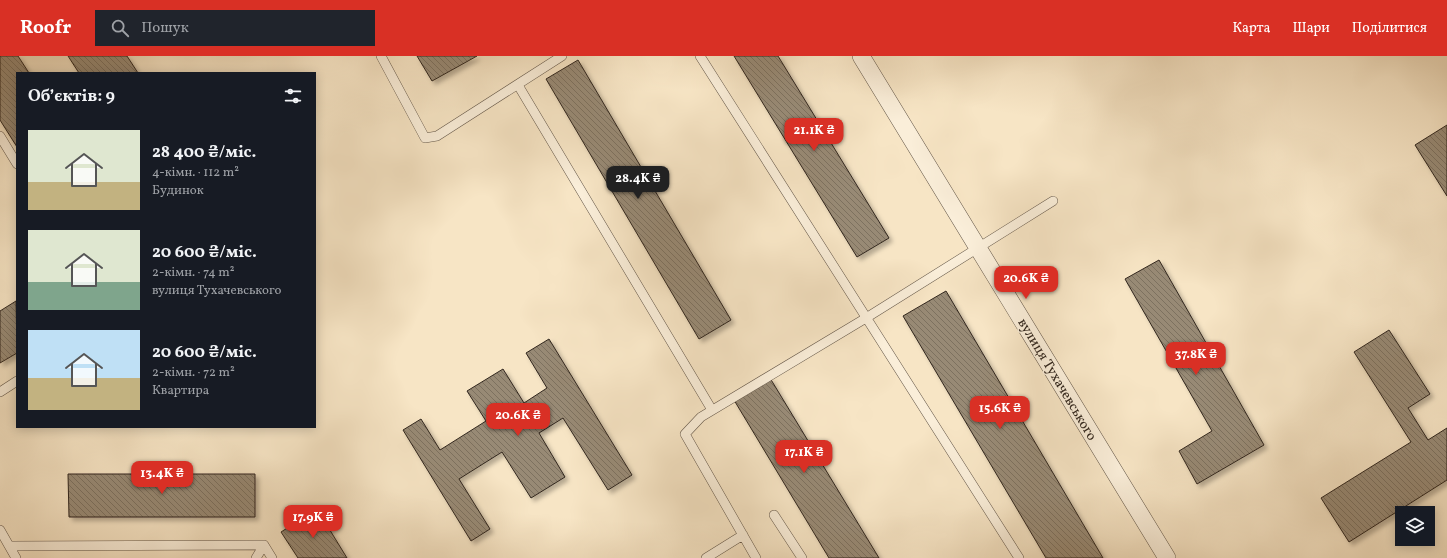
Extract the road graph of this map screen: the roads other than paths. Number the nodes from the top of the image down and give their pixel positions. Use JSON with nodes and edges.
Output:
{"nodes":[{"id":1,"x":380,"y":56,"type":"edge"},
{"id":2,"x":562,"y":56,"type":"edge"},
{"id":3,"x":700,"y":56,"type":"edge"},
{"id":4,"x":861,"y":56,"type":"edge"},
{"id":5,"x":518,"y":85,"type":"junction"},
{"id":6,"x":0,"y":136,"type":"edge"},
{"id":7,"x":16,"y":162,"type":"edge"},
{"id":8,"x":1052,"y":201,"type":"dead end"},
{"id":9,"x":978,"y":248,"type":"junction"},
{"id":10,"x":866,"y":318,"type":"junction"},
{"id":11,"x":16,"y":382,"type":"edge"},
{"id":12,"x":0,"y":392,"type":"edge"},
{"id":13,"x":712,"y":410,"type":"junction"},
{"id":14,"x":774,"y":515,"type":"dead end"},
{"id":15,"x":0,"y":530,"type":"edge"},
{"id":16,"x":743,"y":535,"type":"junction"},
{"id":17,"x":264,"y":545,"type":"junction"},
{"id":18,"x":10,"y":546,"type":"junction"},
{"id":19,"x":16,"y":558,"type":"edge"},
{"id":20,"x":256,"y":558,"type":"edge"},
{"id":21,"x":272,"y":558,"type":"edge"},
{"id":22,"x":706,"y":558,"type":"edge"},
{"id":23,"x":756,"y":558,"type":"edge"},
{"id":24,"x":802,"y":558,"type":"edge"},
{"id":25,"x":1019,"y":558,"type":"edge"},
{"id":26,"x":1167,"y":558,"type":"edge"}],
"edges":[{"from":1,"to":5,"type":"lane"},
{"from":2,"to":5,"type":"lane"},
{"from":3,"to":10,"type":"lane"},
{"from":4,"to":9,"type":"street","name":"вулиця Тухачевського"},
{"from":5,"to":13,"type":"lane"},
{"from":6,"to":7,"type":"lane"},
{"from":8,"to":9,"type":"lane"},
{"from":9,"to":10,"type":"lane"},
{"from":9,"to":26,"type":"street","name":"вулиця Тухачевського"},
{"from":10,"to":13,"type":"lane"},
{"from":10,"to":25,"type":"lane"},
{"from":11,"to":12,"type":"lane"},
{"from":13,"to":16,"type":"lane"},
{"from":14,"to":24,"type":"lane"},
{"from":15,"to":18,"type":"lane"},
{"from":16,"to":22,"type":"lane"},
{"from":16,"to":23,"type":"lane"},
{"from":17,"to":18,"type":"lane"},
{"from":17,"to":20,"type":"lane"},
{"from":17,"to":21,"type":"lane"},
{"from":18,"to":19,"type":"lane"}]}
